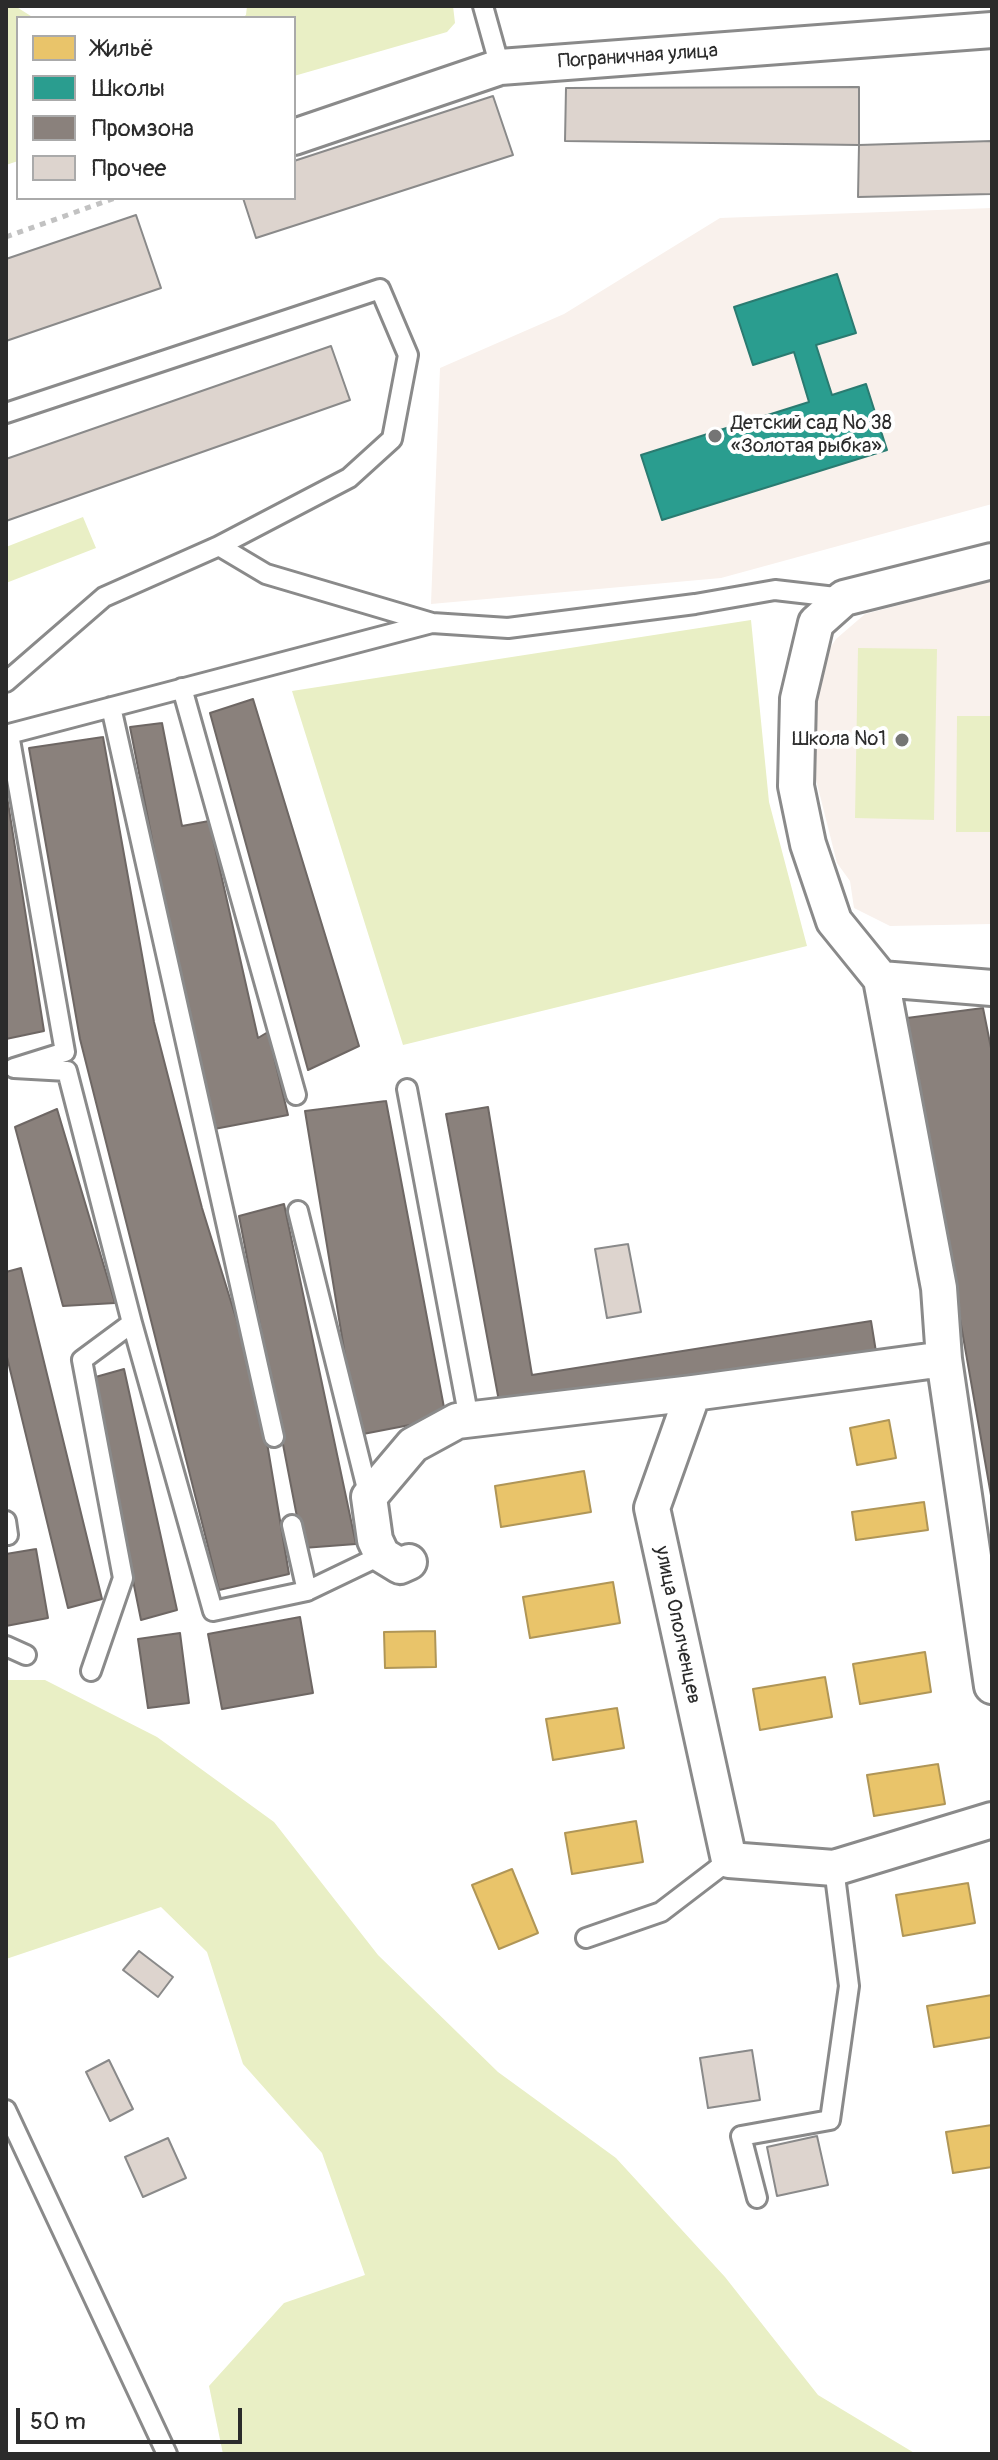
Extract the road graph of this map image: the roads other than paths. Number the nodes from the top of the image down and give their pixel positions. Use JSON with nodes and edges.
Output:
{"nodes":[{"id":1,"x":483,"y":6,"type":"edge"},
{"id":2,"x":992,"y":30,"type":"edge"},
{"id":3,"x":500,"y":67,"type":"junction"},
{"id":4,"x":296,"y":136,"type":"edge"},
{"id":5,"x":6,"y":413,"type":"edge"},
{"id":6,"x":219,"y":546,"type":"junction"},
{"id":7,"x":992,"y":561,"type":"edge"},
{"id":8,"x":844,"y":598,"type":"junction"},
{"id":9,"x":432,"y":623,"type":"junction"},
{"id":10,"x":6,"y":682,"type":"edge"},
{"id":11,"x":182,"y":688,"type":"junction"},
{"id":12,"x":111,"y":707,"type":"junction"},
{"id":13,"x":881,"y":979,"type":"junction"},
{"id":14,"x":992,"y":988,"type":"edge"},
{"id":15,"x":407,"y":1089,"type":"dead end"},
{"id":16,"x":296,"y":1095,"type":"dead end"},
{"id":17,"x":298,"y":1211,"type":"dead end"},
{"id":18,"x":132,"y":1323,"type":"junction"},
{"id":19,"x":944,"y":1359,"type":"junction"},
{"id":20,"x":693,"y":1393,"type":"junction"},
{"id":21,"x":469,"y":1419,"type":"junction"},
{"id":22,"x":274,"y":1437,"type":"dead end"},
{"id":23,"x":369,"y":1497,"type":"junction"},
{"id":24,"x":6,"y":1521,"type":"edge"},
{"id":25,"x":292,"y":1525,"type":"dead end"},
{"id":26,"x":6,"y":1535,"type":"edge"},
{"id":27,"x":396,"y":1559,"type":"joint"},
{"id":28,"x":307,"y":1591,"type":"junction"},
{"id":29,"x":6,"y":1646,"type":"edge"},
{"id":30,"x":26,"y":1655,"type":"dead end"},
{"id":31,"x":91,"y":1671,"type":"dead end"},
{"id":32,"x":992,"y":1686,"type":"edge"},
{"id":33,"x":992,"y":1820,"type":"edge"},
{"id":34,"x":729,"y":1860,"type":"junction"},
{"id":35,"x":834,"y":1868,"type":"junction"},
{"id":36,"x":586,"y":1938,"type":"dead end"},
{"id":37,"x":6,"y":2110,"type":"edge"},
{"id":38,"x":757,"y":2198,"type":"dead end"},
{"id":39,"x":167,"y":2454,"type":"edge"}],
"edges":[{"from":1,"to":3,"type":"lane"},
{"from":2,"to":3,"type":"street","name":"Пограничная улица"},
{"from":3,"to":4,"type":"street","name":"Пограничная улица"},
{"from":5,"to":6,"type":"lane"},
{"from":6,"to":9,"type":"lane"},
{"from":6,"to":10,"type":"lane"},
{"from":7,"to":8,"type":"street"},
{"from":8,"to":9,"type":"lane"},
{"from":8,"to":13,"type":"street"},
{"from":9,"to":11,"type":"lane"},
{"from":11,"to":12,"type":"lane"},
{"from":11,"to":16,"type":"lane"},
{"from":12,"to":18,"type":"lane"},
{"from":12,"to":22,"type":"lane"},
{"from":13,"to":14,"type":"street"},
{"from":13,"to":19,"type":"street"},
{"from":15,"to":21,"type":"lane"},
{"from":17,"to":23,"type":"lane"},
{"from":18,"to":28,"type":"lane"},
{"from":18,"to":31,"type":"lane"},
{"from":19,"to":20,"type":"street"},
{"from":19,"to":32,"type":"street"},
{"from":20,"to":21,"type":"street"},
{"from":20,"to":34,"type":"street","name":"улица Ополченцев"},
{"from":21,"to":23,"type":"street"},
{"from":23,"to":27,"type":"street"},
{"from":24,"to":26,"type":"lane"},
{"from":25,"to":28,"type":"lane"},
{"from":27,"to":28,"type":"lane"},
{"from":29,"to":30,"type":"lane"},
{"from":33,"to":35,"type":"street"},
{"from":34,"to":35,"type":"street"},
{"from":34,"to":36,"type":"lane"},
{"from":35,"to":38,"type":"lane"},
{"from":37,"to":39,"type":"lane"}]}
